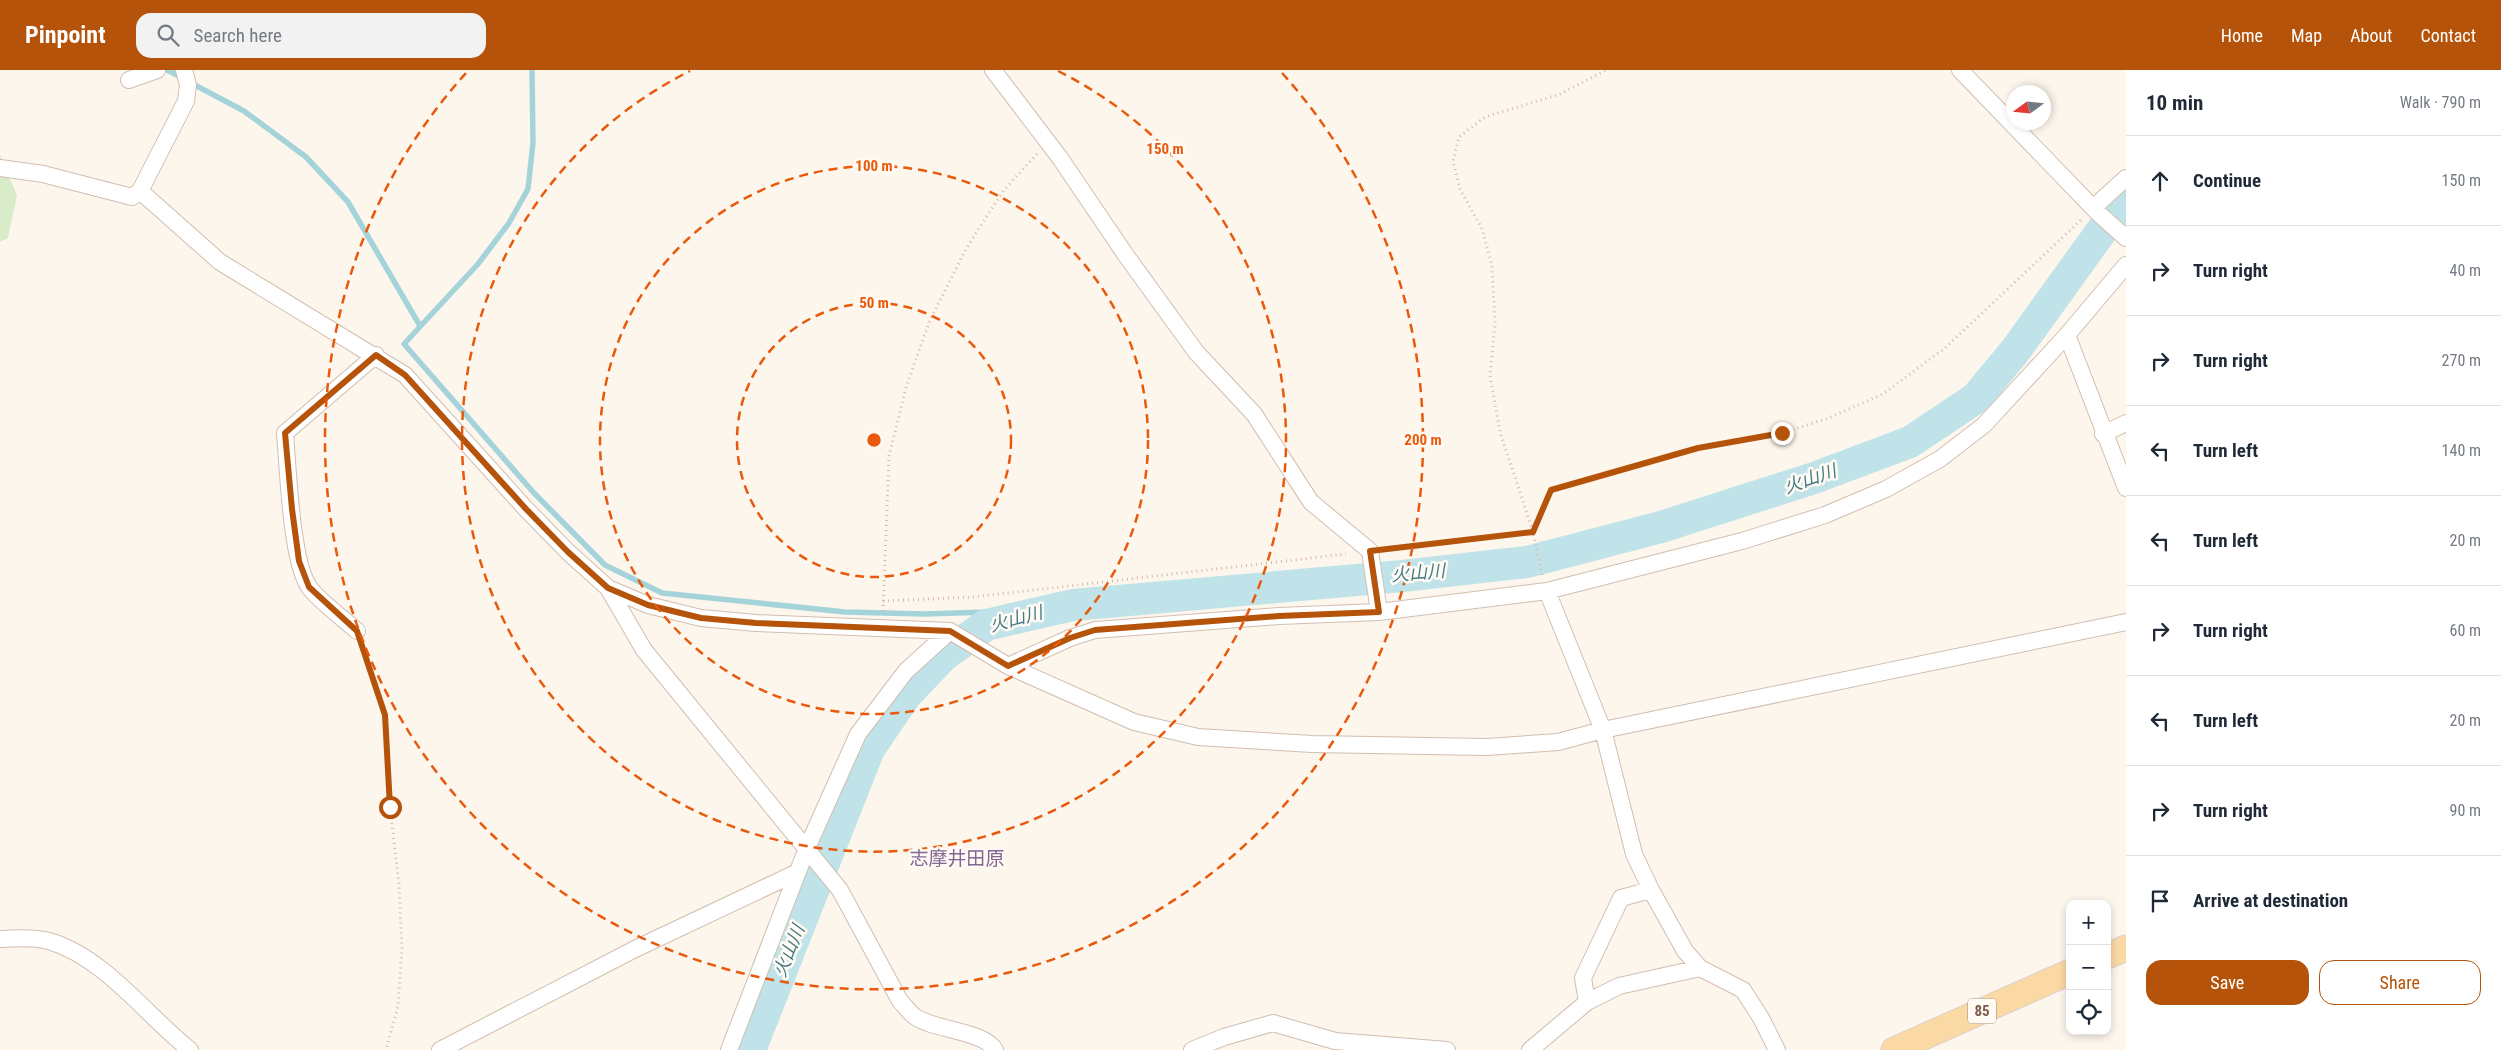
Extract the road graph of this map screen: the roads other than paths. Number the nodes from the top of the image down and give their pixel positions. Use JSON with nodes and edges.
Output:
{"nodes":[{"id":1,"x":157,"y":70,"type":"edge"},
{"id":2,"x":184,"y":70,"type":"edge"},
{"id":3,"x":993,"y":70,"type":"edge"},
{"id":4,"x":1960,"y":70,"type":"edge"},
{"id":5,"x":129,"y":80,"type":"dead end"},
{"id":6,"x":0,"y":168,"type":"edge"},
{"id":7,"x":2126,"y":178,"type":"edge"},
{"id":8,"x":140,"y":191,"type":"junction"},
{"id":9,"x":2095,"y":210,"type":"junction"},
{"id":10,"x":2126,"y":238,"type":"edge"},
{"id":11,"x":2126,"y":265,"type":"edge"},
{"id":12,"x":2066,"y":335,"type":"junction"},
{"id":13,"x":376,"y":355,"type":"junction"},
{"id":14,"x":2126,"y":423,"type":"edge"},
{"id":15,"x":2103,"y":434,"type":"junction"},
{"id":16,"x":2126,"y":488,"type":"edge"},
{"id":17,"x":1546,"y":586,"type":"junction"},
{"id":18,"x":608,"y":588,"type":"junction"},
{"id":19,"x":1378,"y":605,"type":"junction"},
{"id":20,"x":2126,"y":622,"type":"edge"},
{"id":21,"x":357,"y":631,"type":"road end"},
{"id":22,"x":950,"y":631,"type":"junction"},
{"id":23,"x":1008,"y":666,"type":"junction"},
{"id":24,"x":1604,"y":730,"type":"junction"},
{"id":25,"x":807,"y":848,"type":"junction"},
{"id":26,"x":798,"y":872,"type":"junction"},
{"id":27,"x":1650,"y":890,"type":"junction"},
{"id":28,"x":0,"y":939,"type":"edge"},
{"id":29,"x":2126,"y":948,"type":"edge"},
{"id":30,"x":2111,"y":954,"type":"edge"},
{"id":31,"x":1700,"y":968,"type":"junction"},
{"id":32,"x":2066,"y":974,"type":"edge"},
{"id":33,"x":1587,"y":1002,"type":"junction"},
{"id":34,"x":190,"y":1050,"type":"edge"},
{"id":35,"x":440,"y":1050,"type":"edge"},
{"id":36,"x":728,"y":1050,"type":"edge"},
{"id":37,"x":995,"y":1050,"type":"edge"},
{"id":38,"x":1192,"y":1050,"type":"edge"},
{"id":39,"x":1447,"y":1050,"type":"edge"},
{"id":40,"x":1530,"y":1050,"type":"edge"},
{"id":41,"x":1777,"y":1050,"type":"edge"},
{"id":42,"x":1894,"y":1050,"type":"edge"}],
"edges":[{"from":1,"to":5,"type":"street"},
{"from":2,"to":8,"type":"street"},
{"from":3,"to":19,"type":"street"},
{"from":4,"to":9,"type":"street"},
{"from":6,"to":8,"type":"street"},
{"from":7,"to":9,"type":"street"},
{"from":8,"to":13,"type":"street"},
{"from":9,"to":10,"type":"street"},
{"from":11,"to":12,"type":"street"},
{"from":12,"to":15,"type":"street"},
{"from":12,"to":17,"type":"street"},
{"from":13,"to":18,"type":"street"},
{"from":13,"to":21,"type":"street"},
{"from":14,"to":15,"type":"street"},
{"from":15,"to":16,"type":"street"},
{"from":17,"to":19,"type":"street"},
{"from":17,"to":24,"type":"street"},
{"from":18,"to":22,"type":"street"},
{"from":18,"to":25,"type":"street"},
{"from":19,"to":23,"type":"street"},
{"from":20,"to":24,"type":"street"},
{"from":22,"to":23,"type":"street"},
{"from":22,"to":25,"type":"street"},
{"from":23,"to":24,"type":"street"},
{"from":24,"to":27,"type":"street"},
{"from":25,"to":26,"type":"street"},
{"from":25,"to":37,"type":"street"},
{"from":26,"to":35,"type":"street"},
{"from":26,"to":36,"type":"street"},
{"from":27,"to":31,"type":"street"},
{"from":27,"to":33,"type":"street"},
{"from":28,"to":34,"type":"street"},
{"from":29,"to":30,"type":"main road"},
{"from":31,"to":33,"type":"street"},
{"from":31,"to":41,"type":"street"},
{"from":32,"to":42,"type":"main road","number":"85"},
{"from":33,"to":40,"type":"street"},
{"from":38,"to":39,"type":"street"}]}
